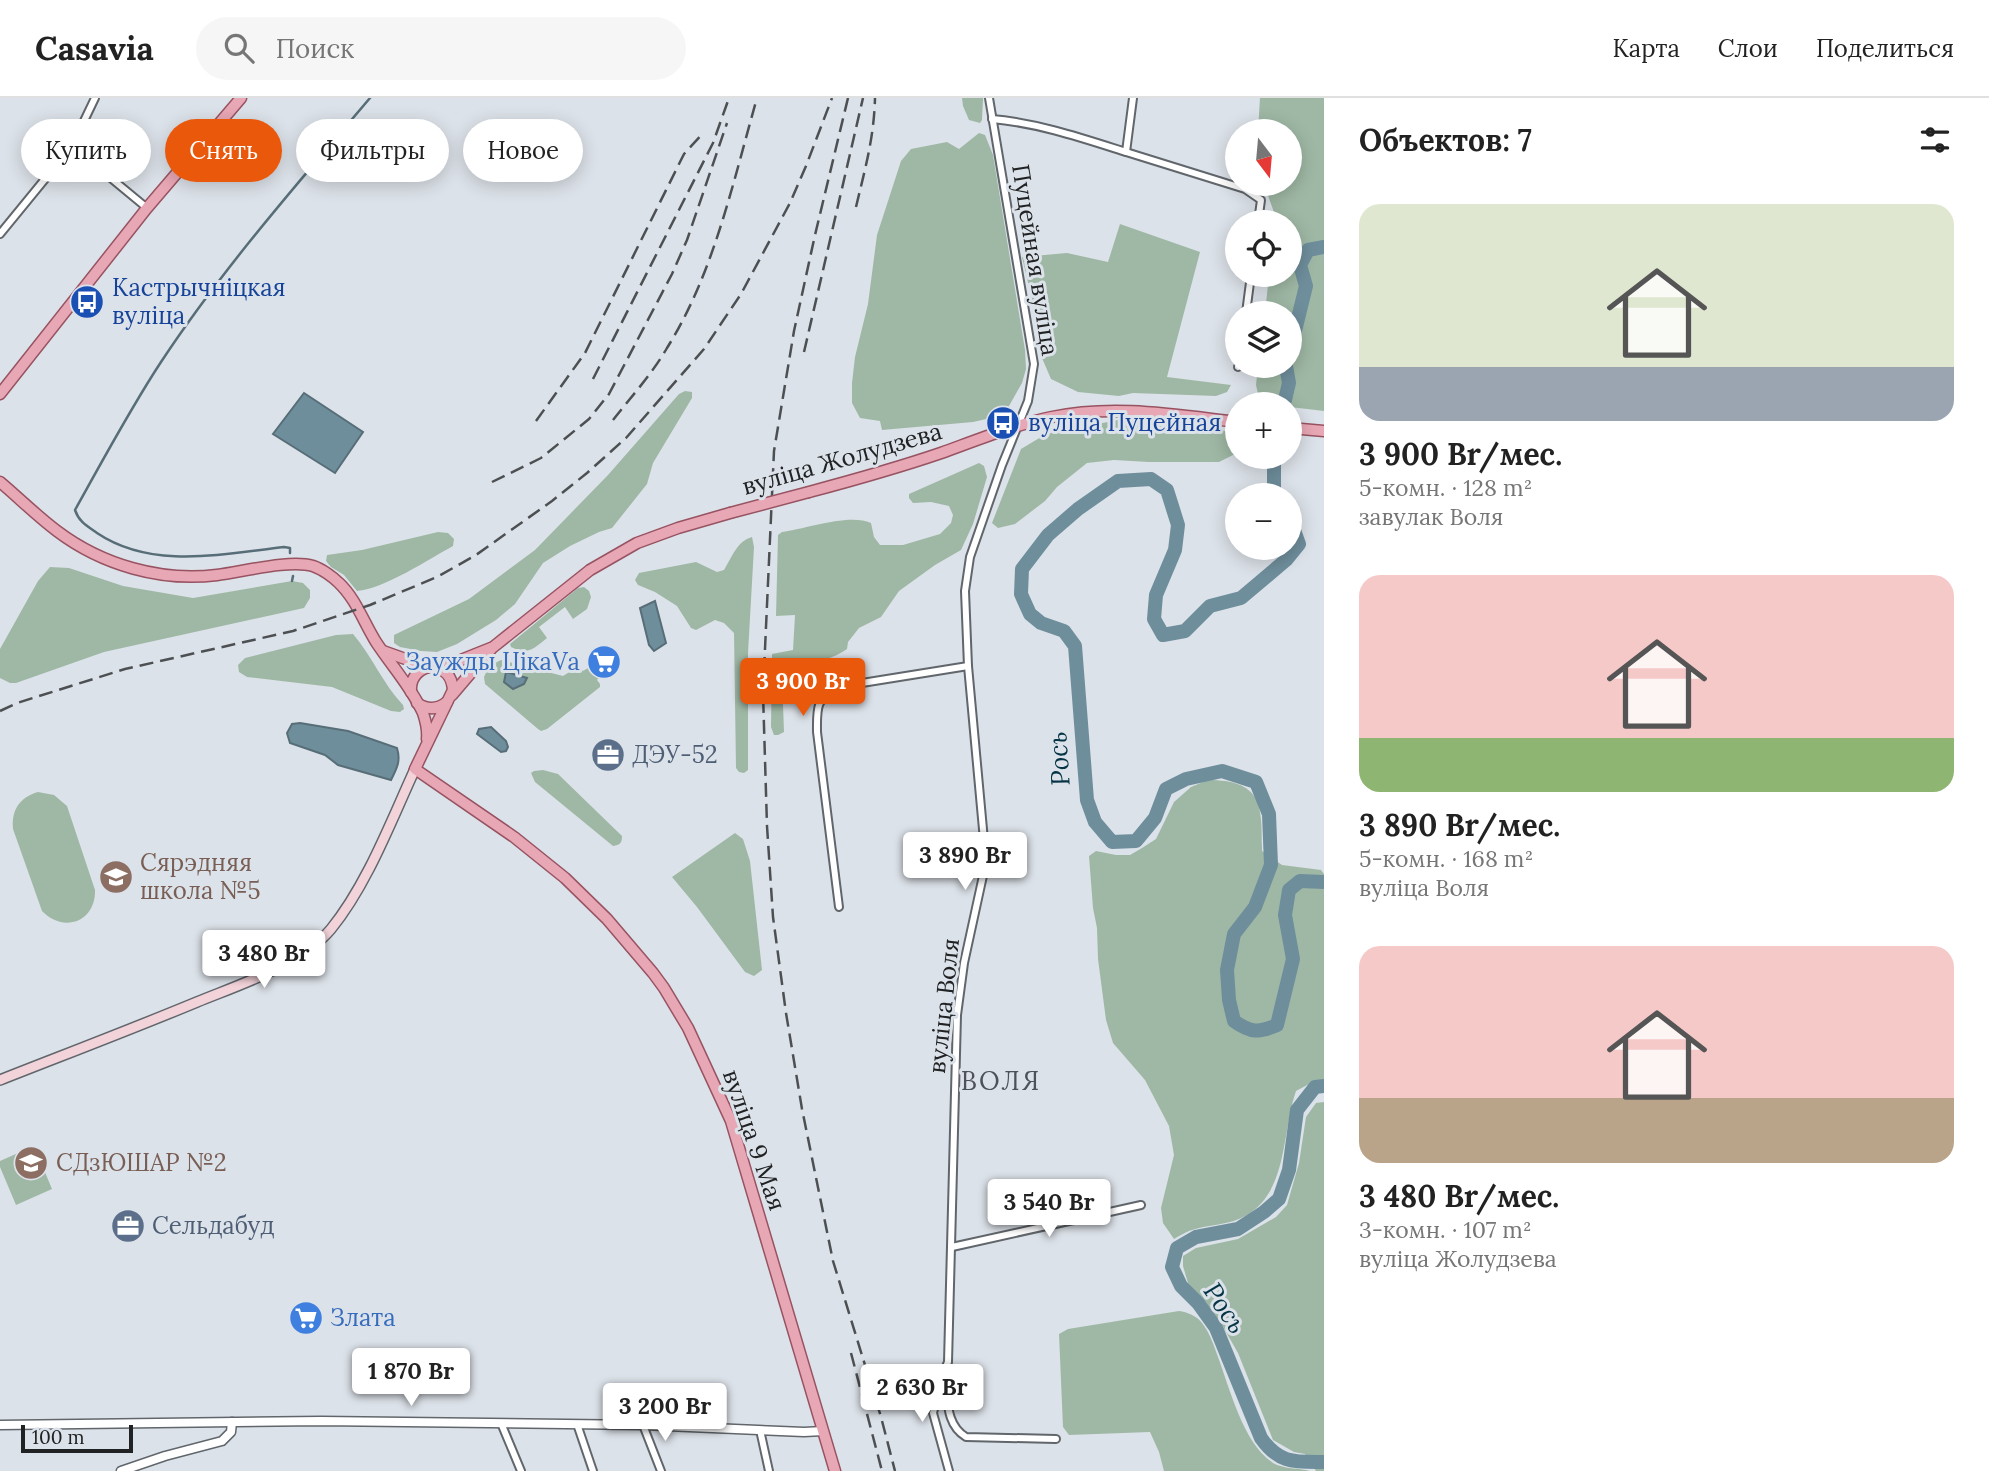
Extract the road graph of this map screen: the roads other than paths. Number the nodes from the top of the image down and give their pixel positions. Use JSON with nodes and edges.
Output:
{"nodes":[{"id":1,"x":95,"y":98,"type":"edge"},
{"id":2,"x":241,"y":98,"type":"edge"},
{"id":3,"x":989,"y":98,"type":"edge"},
{"id":4,"x":1133,"y":98,"type":"edge"},
{"id":5,"x":85,"y":119,"type":"edge"},
{"id":6,"x":992,"y":119,"type":"junction"},
{"id":7,"x":1126,"y":152,"type":"junction"},
{"id":8,"x":43,"y":182,"type":"edge"},
{"id":9,"x":116,"y":182,"type":"edge"},
{"id":10,"x":147,"y":208,"type":"junction"},
{"id":11,"x":1260,"y":210,"type":"edge"},
{"id":12,"x":0,"y":234,"type":"edge"},
{"id":13,"x":0,"y":394,"type":"edge"},
{"id":14,"x":1225,"y":421,"type":"edge"},
{"id":15,"x":1019,"y":426,"type":"junction"},
{"id":16,"x":1302,"y":429,"type":"edge"},
{"id":17,"x":1324,"y":431,"type":"edge"},
{"id":18,"x":0,"y":482,"type":"edge"},
{"id":19,"x":492,"y":648,"type":"junction"},
{"id":20,"x":382,"y":651,"type":"junction"},
{"id":21,"x":968,"y":666,"type":"junction"},
{"id":22,"x":431,"y":667,"type":"junction"},
{"id":23,"x":411,"y":693,"type":"junction"},
{"id":24,"x":451,"y":697,"type":"junction"},
{"id":25,"x":417,"y":703,"type":"junction"},
{"id":26,"x":426,"y":743,"type":"junction"},
{"id":27,"x":415,"y":769,"type":"junction"},
{"id":28,"x":839,"y":907,"type":"dead end"},
{"id":29,"x":0,"y":1080,"type":"edge"},
{"id":30,"x":1141,"y":1205,"type":"dead end"},
{"id":31,"x":952,"y":1247,"type":"junction"},
{"id":32,"x":942,"y":1376,"type":"junction"},
{"id":33,"x":232,"y":1422,"type":"junction"},
{"id":34,"x":501,"y":1423,"type":"junction"},
{"id":35,"x":577,"y":1424,"type":"junction"},
{"id":36,"x":643,"y":1424,"type":"junction"},
{"id":37,"x":0,"y":1425,"type":"edge"},
{"id":38,"x":761,"y":1430,"type":"junction"},
{"id":39,"x":823,"y":1431,"type":"junction"},
{"id":40,"x":1056,"y":1439,"type":"dead end"},
{"id":41,"x":121,"y":1471,"type":"edge"},
{"id":42,"x":521,"y":1471,"type":"edge"},
{"id":43,"x":593,"y":1471,"type":"edge"},
{"id":44,"x":661,"y":1471,"type":"edge"},
{"id":45,"x":769,"y":1471,"type":"edge"},
{"id":46,"x":835,"y":1471,"type":"edge"},
{"id":47,"x":949,"y":1471,"type":"edge"}],
"edges":[{"from":1,"to":5,"type":"street"},
{"from":2,"to":10,"type":"main road"},
{"from":3,"to":6,"type":"street","name":"Пуцейная вуліца"},
{"from":4,"to":7,"type":"street"},
{"from":6,"to":7,"type":"street"},
{"from":6,"to":15,"type":"street","name":"Пуцейная вуліца"},
{"from":7,"to":11,"type":"street"},
{"from":8,"to":12,"type":"street"},
{"from":9,"to":10,"type":"street"},
{"from":10,"to":13,"type":"main road"},
{"from":14,"to":15,"type":"main road","name":"вуліца Жолудзева"},
{"from":15,"to":19,"type":"main road","name":"вуліца Жолудзева","bridge":true},
{"from":15,"to":21,"type":"street","name":"вуліца Воля"},
{"from":16,"to":17,"type":"main road"},
{"from":18,"to":20,"type":"main road"},
{"from":19,"to":22,"type":"main road"},
{"from":19,"to":24,"type":"main road"},
{"from":20,"to":22,"type":"main road"},
{"from":20,"to":23,"type":"main road"},
{"from":21,"to":28,"type":"street"},
{"from":21,"to":31,"type":"street","name":"вуліца Воля"},
{"from":22,"to":23,"type":"main road"},
{"from":22,"to":24,"type":"main road"},
{"from":23,"to":25,"type":"main road"},
{"from":24,"to":25,"type":"main road"},
{"from":24,"to":26,"type":"main road"},
{"from":25,"to":26,"type":"main road"},
{"from":26,"to":27,"type":"main road"},
{"from":27,"to":29,"type":"main road"},
{"from":27,"to":39,"type":"main road","name":"вуліца 9 Мая"},
{"from":30,"to":31,"type":"street"},
{"from":31,"to":32,"type":"street","name":"вуліца Воля"},
{"from":32,"to":40,"type":"street"},
{"from":32,"to":47,"type":"street","name":"вуліца Воля"},
{"from":33,"to":34,"type":"street"},
{"from":33,"to":37,"type":"street"},
{"from":33,"to":41,"type":"street"},
{"from":34,"to":35,"type":"street"},
{"from":34,"to":42,"type":"street"},
{"from":35,"to":36,"type":"street"},
{"from":35,"to":43,"type":"street"},
{"from":36,"to":38,"type":"street"},
{"from":36,"to":44,"type":"street"},
{"from":38,"to":39,"type":"street"},
{"from":38,"to":45,"type":"street"},
{"from":39,"to":46,"type":"main road","name":"вуліца 9 Мая"}]}
